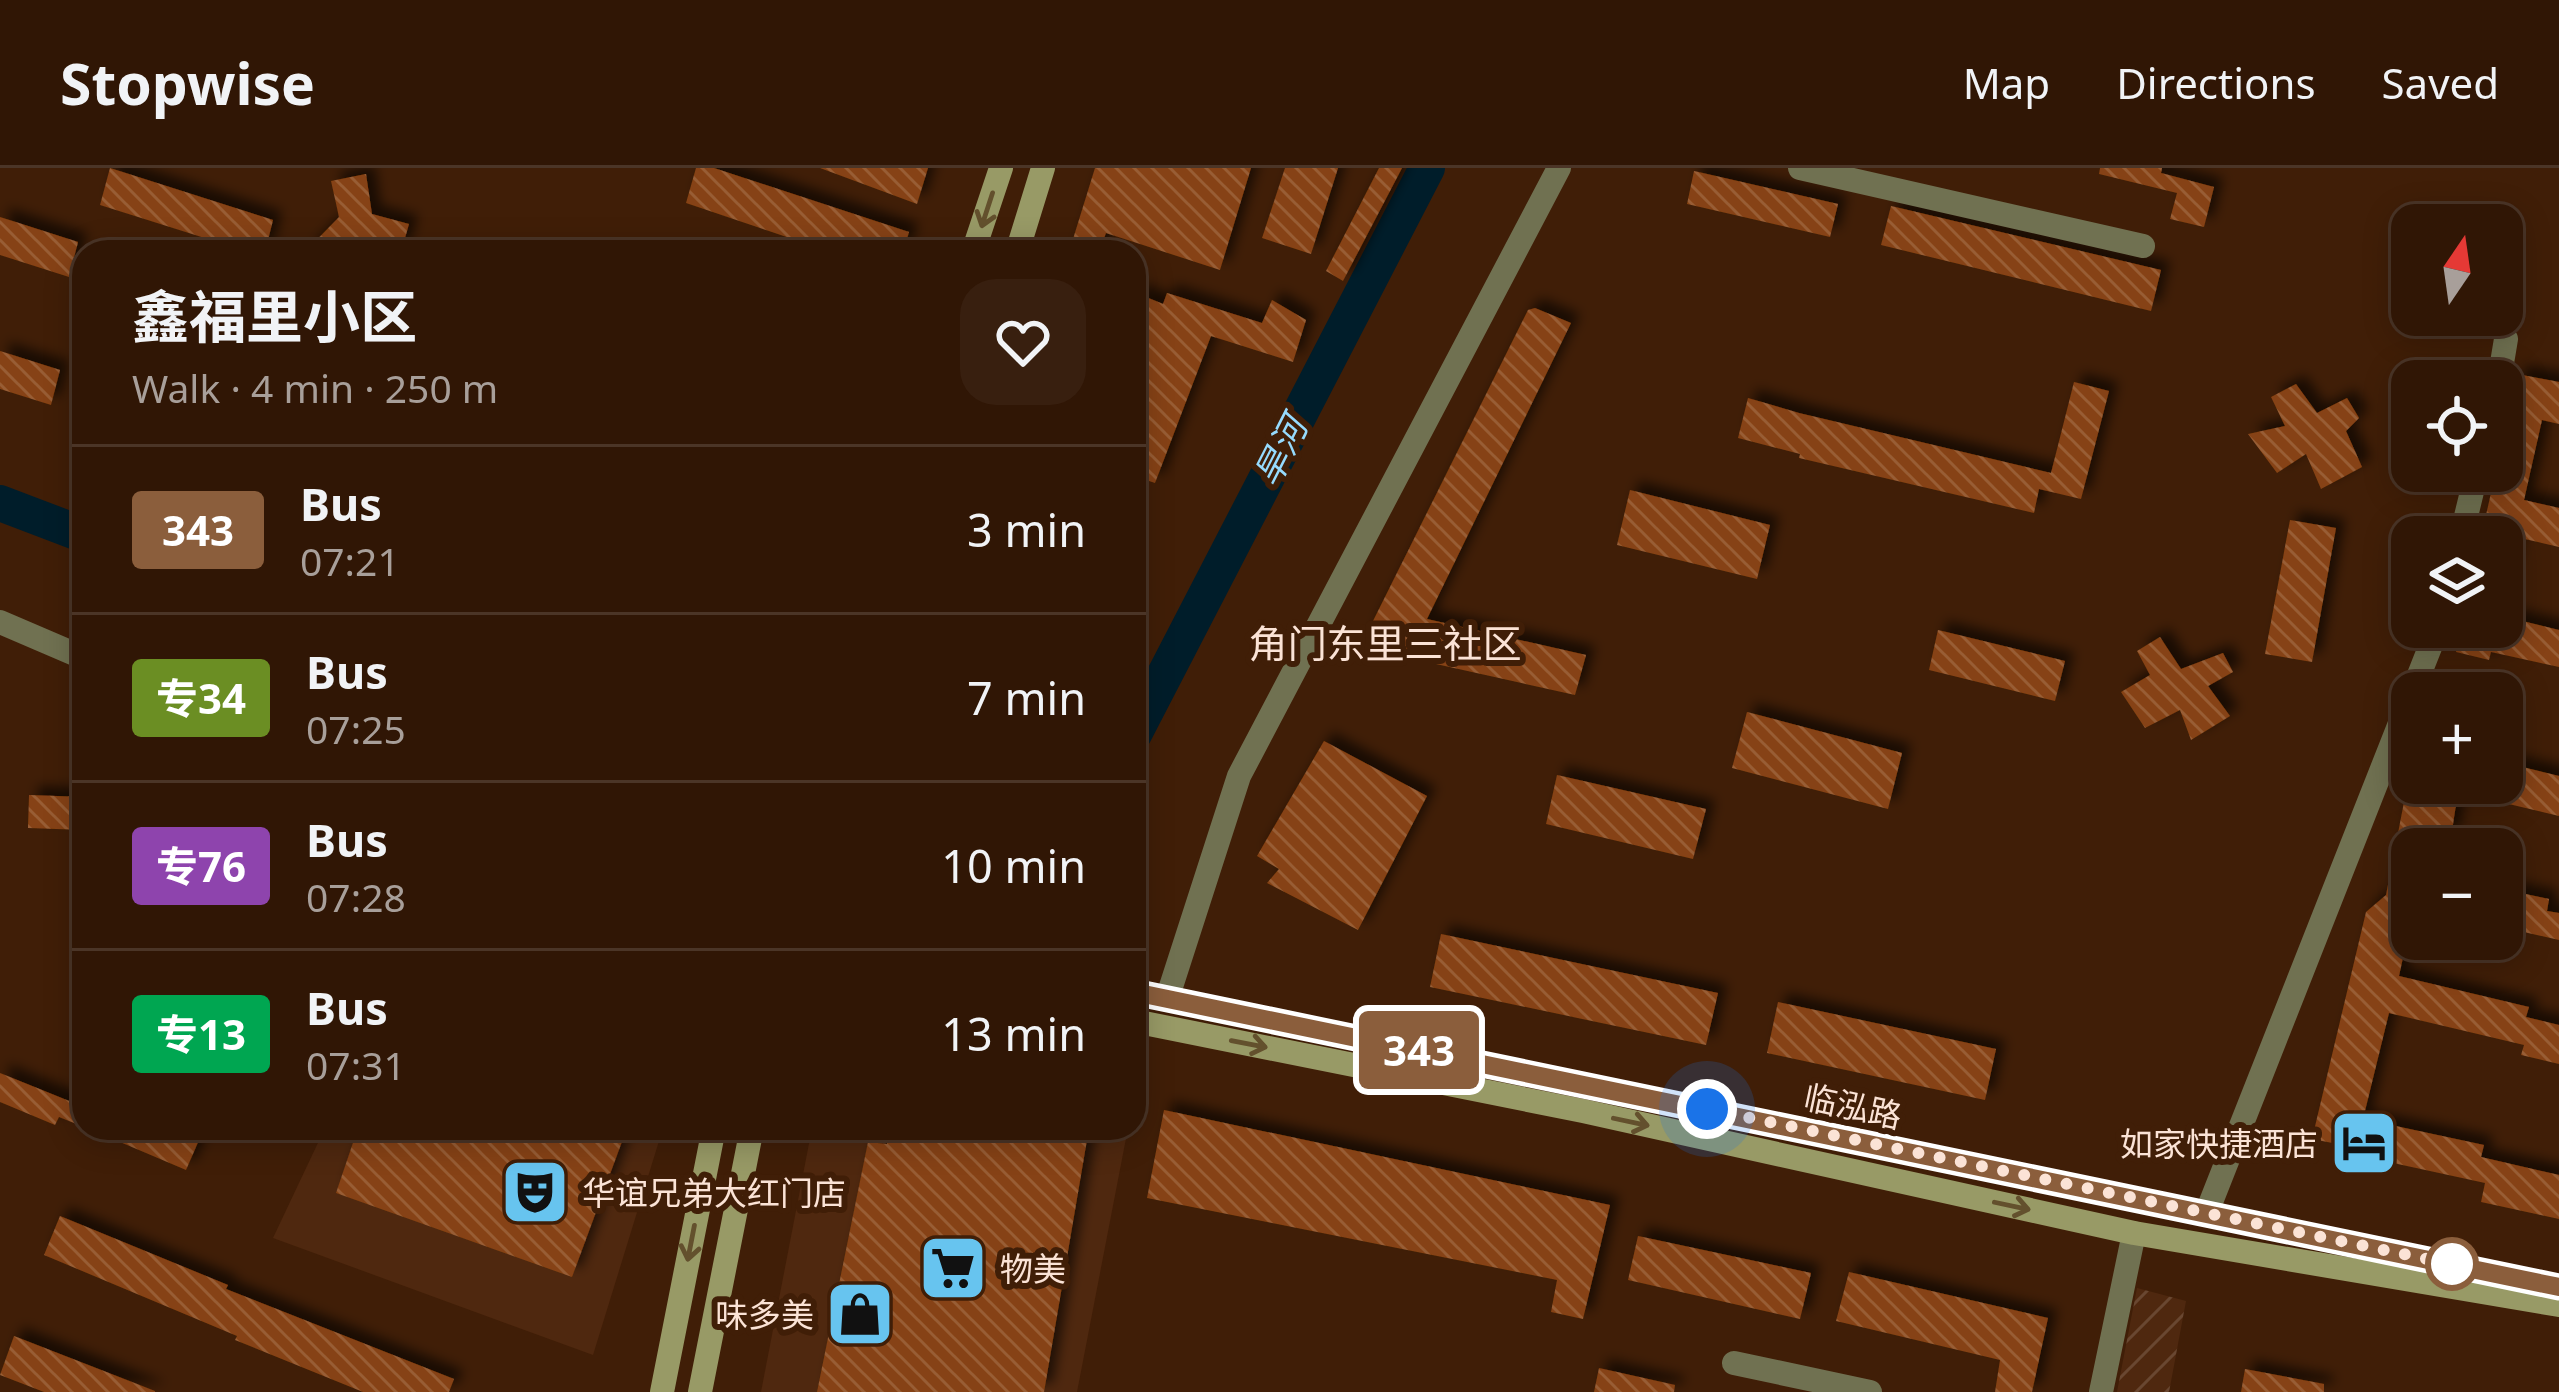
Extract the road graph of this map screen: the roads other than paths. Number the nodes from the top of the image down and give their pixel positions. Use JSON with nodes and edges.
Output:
{"nodes":[{"id":1,"x":1000,"y":168,"type":"edge"},
{"id":2,"x":1043,"y":168,"type":"edge"},
{"id":3,"x":1558,"y":168,"type":"edge"},
{"id":4,"x":1800,"y":168,"type":"edge"},
{"id":5,"x":978,"y":240,"type":"edge"},
{"id":6,"x":1021,"y":240,"type":"edge"},
{"id":7,"x":2144,"y":246,"type":"dead end"},
{"id":8,"x":2506,"y":339,"type":"dead end"},
{"id":9,"x":2502,"y":360,"type":"edge"},
{"id":10,"x":0,"y":622,"type":"edge"},
{"id":11,"x":2430,"y":648,"type":"edge"},
{"id":12,"x":72,"y":653,"type":"edge"},
{"id":13,"x":1146,"y":995,"type":"edge"},
{"id":14,"x":1167,"y":999,"type":"junction"},
{"id":15,"x":1146,"y":1023,"type":"edge"},
{"id":16,"x":712,"y":1140,"type":"edge"},
{"id":17,"x":750,"y":1140,"type":"edge"},
{"id":18,"x":2206,"y":1212,"type":"junction"},
{"id":19,"x":2134,"y":1233,"type":"junction"},
{"id":20,"x":2559,"y":1287,"type":"edge"},
{"id":21,"x":2559,"y":1305,"type":"edge"},
{"id":22,"x":1734,"y":1363,"type":"dead end"},
{"id":23,"x":662,"y":1392,"type":"edge"},
{"id":24,"x":700,"y":1392,"type":"edge"},
{"id":25,"x":1870,"y":1392,"type":"edge"},
{"id":26,"x":2101,"y":1392,"type":"edge"}],
"edges":[{"from":1,"to":5,"type":"main road","one_way":true},
{"from":2,"to":6,"type":"main road"},
{"from":3,"to":14,"type":"street"},
{"from":4,"to":7,"type":"street"},
{"from":8,"to":9,"type":"street"},
{"from":10,"to":12,"type":"street"},
{"from":11,"to":18,"type":"street"},
{"from":13,"to":14,"type":"main road","name":"临泓路"},
{"from":14,"to":18,"type":"main road","name":"临泓路"},
{"from":15,"to":19,"type":"main road","name":"临泓路","one_way":true},
{"from":16,"to":23,"type":"main road","one_way":true},
{"from":17,"to":24,"type":"main road"},
{"from":18,"to":20,"type":"main road","name":"临泓路"},
{"from":19,"to":21,"type":"main road","name":"临泓路"},
{"from":19,"to":26,"type":"street"},
{"from":22,"to":25,"type":"street"}]}
